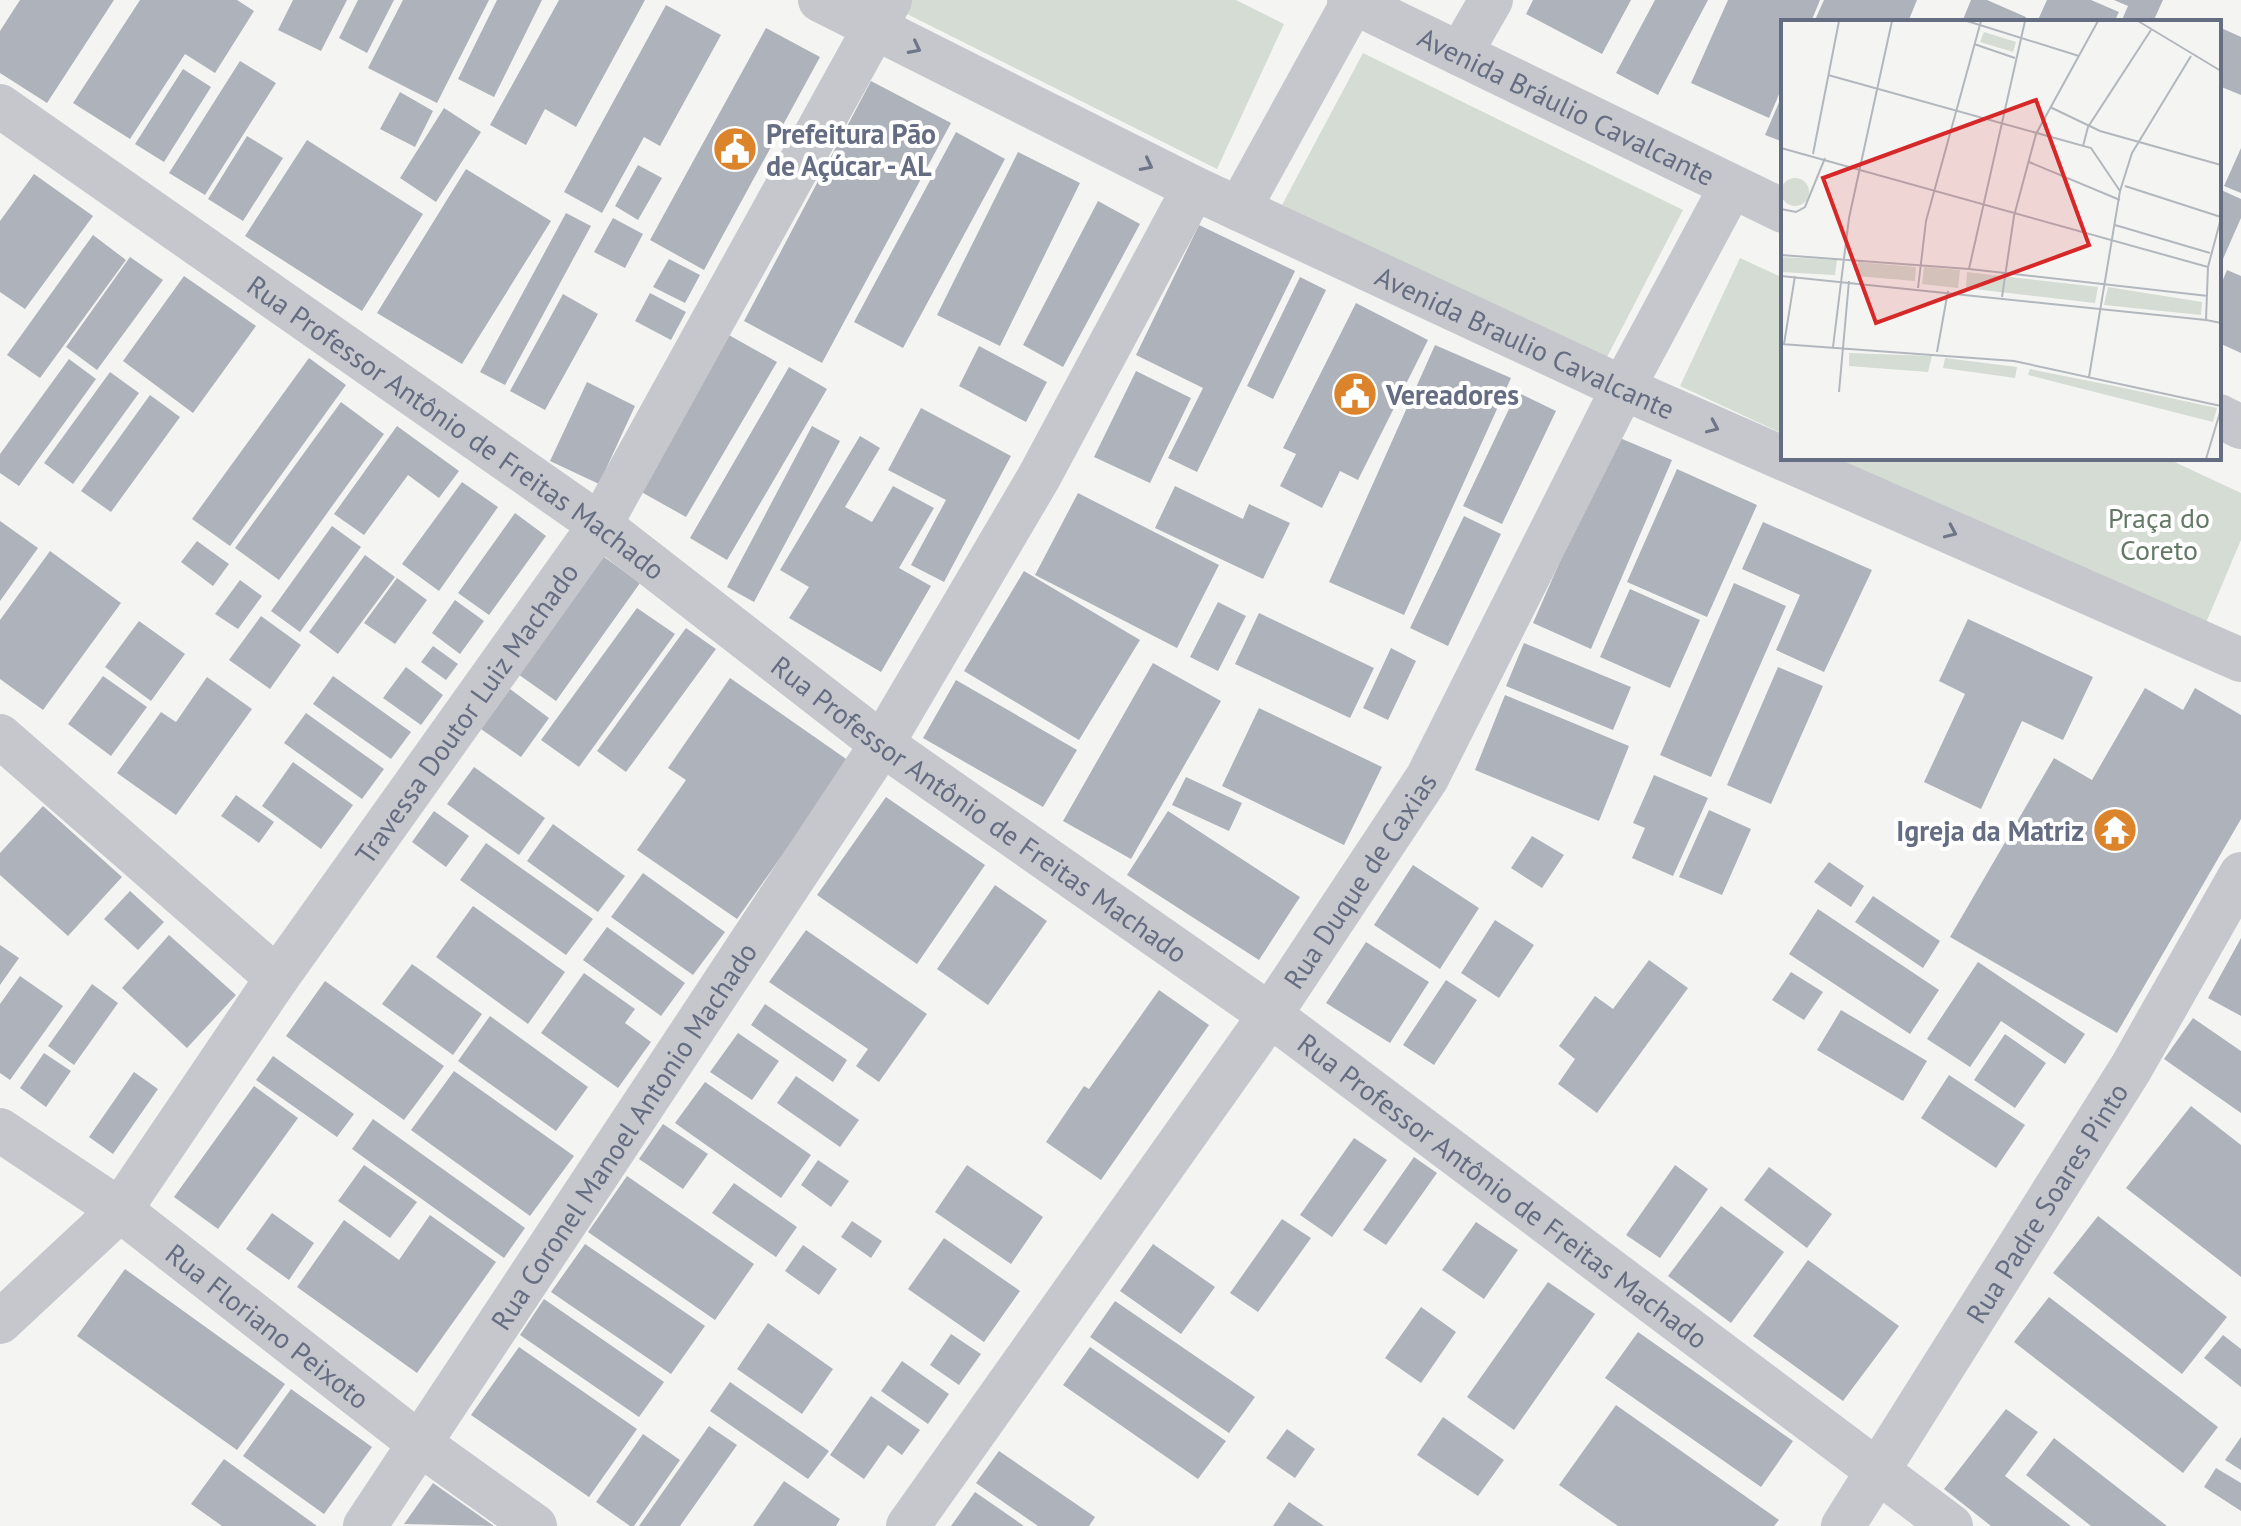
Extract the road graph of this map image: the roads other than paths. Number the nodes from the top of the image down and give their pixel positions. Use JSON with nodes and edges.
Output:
{"nodes":[{"id":1,"x":820,"y":0,"type":"edge"},
{"id":2,"x":1491,"y":0,"type":"edge"},
{"id":3,"x":1351,"y":1,"type":"edge"},
{"id":4,"x":883,"y":14,"type":"edge"},
{"id":5,"x":1460,"y":54,"type":"junction"},
{"id":6,"x":0,"y":106,"type":"edge"},
{"id":7,"x":1731,"y":187,"type":"junction"},
{"id":8,"x":1194,"y":188,"type":"junction"},
{"id":9,"x":1239,"y":209,"type":"junction"},
{"id":10,"x":1781,"y":210,"type":"edge"},
{"id":11,"x":1623,"y":388,"type":"junction"},
{"id":12,"x":2221,"y":417,"type":"edge"},
{"id":13,"x":2241,"y":427,"type":"edge"},
{"id":14,"x":1781,"y":458,"type":"edge"},
{"id":15,"x":1787,"y":460,"type":"edge"},
{"id":16,"x":600,"y":525,"type":"junction"},
{"id":17,"x":2241,"y":660,"type":"edge"},
{"id":18,"x":0,"y":736,"type":"edge"},
{"id":19,"x":882,"y":744,"type":"junction"},
{"id":20,"x":2241,"y":874,"type":"edge"},
{"id":21,"x":277,"y":978,"type":"junction"},
{"id":22,"x":1270,"y":1015,"type":"junction"},
{"id":23,"x":0,"y":1130,"type":"edge"},
{"id":24,"x":120,"y":1210,"type":"junction"},
{"id":25,"x":0,"y":1322,"type":"edge"},
{"id":26,"x":420,"y":1444,"type":"junction"},
{"id":27,"x":1877,"y":1473,"type":"junction"},
{"id":28,"x":365,"y":1526,"type":"edge"},
{"id":29,"x":535,"y":1526,"type":"edge"},
{"id":30,"x":908,"y":1526,"type":"edge"},
{"id":31,"x":1843,"y":1526,"type":"edge"},
{"id":32,"x":1951,"y":1526,"type":"edge"}],
"edges":[{"from":1,"to":4,"type":"street","name":"Avenida Braulio Cavalcante"},
{"from":2,"to":5,"type":"street"},
{"from":3,"to":5,"type":"street","name":"Avenida Bráulio Cavalcante"},
{"from":3,"to":9,"type":"street"},
{"from":4,"to":8,"type":"street","name":"Avenida Braulio Cavalcante","one_way":true},
{"from":4,"to":16,"type":"street","name":"Travessa Doutor Luiz Machado"},
{"from":5,"to":7,"type":"street","name":"Avenida Bráulio Cavalcante"},
{"from":6,"to":16,"type":"street","name":"Rua Professor Antônio de Freitas Machado"},
{"from":7,"to":10,"type":"street","name":"Avenida Bráulio Cavalcante"},
{"from":7,"to":11,"type":"street","name":"Rua Duque de Caxias"},
{"from":8,"to":9,"type":"street","name":"Avenida Braulio Cavalcante"},
{"from":8,"to":19,"type":"street","name":"Rua Coronel Manoel Antonio Machado"},
{"from":9,"to":11,"type":"street","name":"Avenida Braulio Cavalcante"},
{"from":11,"to":14,"type":"street","name":"Avenida Braulio Cavalcante","one_way":true},
{"from":11,"to":22,"type":"street","name":"Rua Duque de Caxias"},
{"from":12,"to":13,"type":"street"},
{"from":15,"to":17,"type":"street","name":"Avenida Braulio Cavalcante","one_way":true},
{"from":16,"to":19,"type":"street","name":"Rua Professor Antônio de Freitas Machado"},
{"from":16,"to":21,"type":"street","name":"Travessa Doutor Luiz Machado"},
{"from":18,"to":21,"type":"street"},
{"from":19,"to":22,"type":"street","name":"Rua Professor Antônio de Freitas Machado"},
{"from":19,"to":26,"type":"street","name":"Rua Coronel Manoel Antonio Machado"},
{"from":20,"to":27,"type":"street","name":"Rua Padre Soares Pinto"},
{"from":21,"to":24,"type":"street","name":"Travessa Doutor Luiz Machado"},
{"from":22,"to":27,"type":"street","name":"Rua Professor Antônio de Freitas Machado"},
{"from":22,"to":30,"type":"street","name":"Rua Duque de Caxias"},
{"from":23,"to":24,"type":"street","name":"Rua Floriano Peixoto"},
{"from":24,"to":25,"type":"street","name":"Travessa Doutor Luiz Machado"},
{"from":24,"to":26,"type":"street","name":"Rua Floriano Peixoto"},
{"from":26,"to":28,"type":"street","name":"Rua Coronel Manoel Antonio Machado"},
{"from":26,"to":29,"type":"street","name":"Rua Floriano Peixoto"},
{"from":27,"to":31,"type":"street","name":"Rua Padre Soares Pinto"},
{"from":27,"to":32,"type":"street","name":"Rua Professor Antônio de Freitas Machado"}]}
